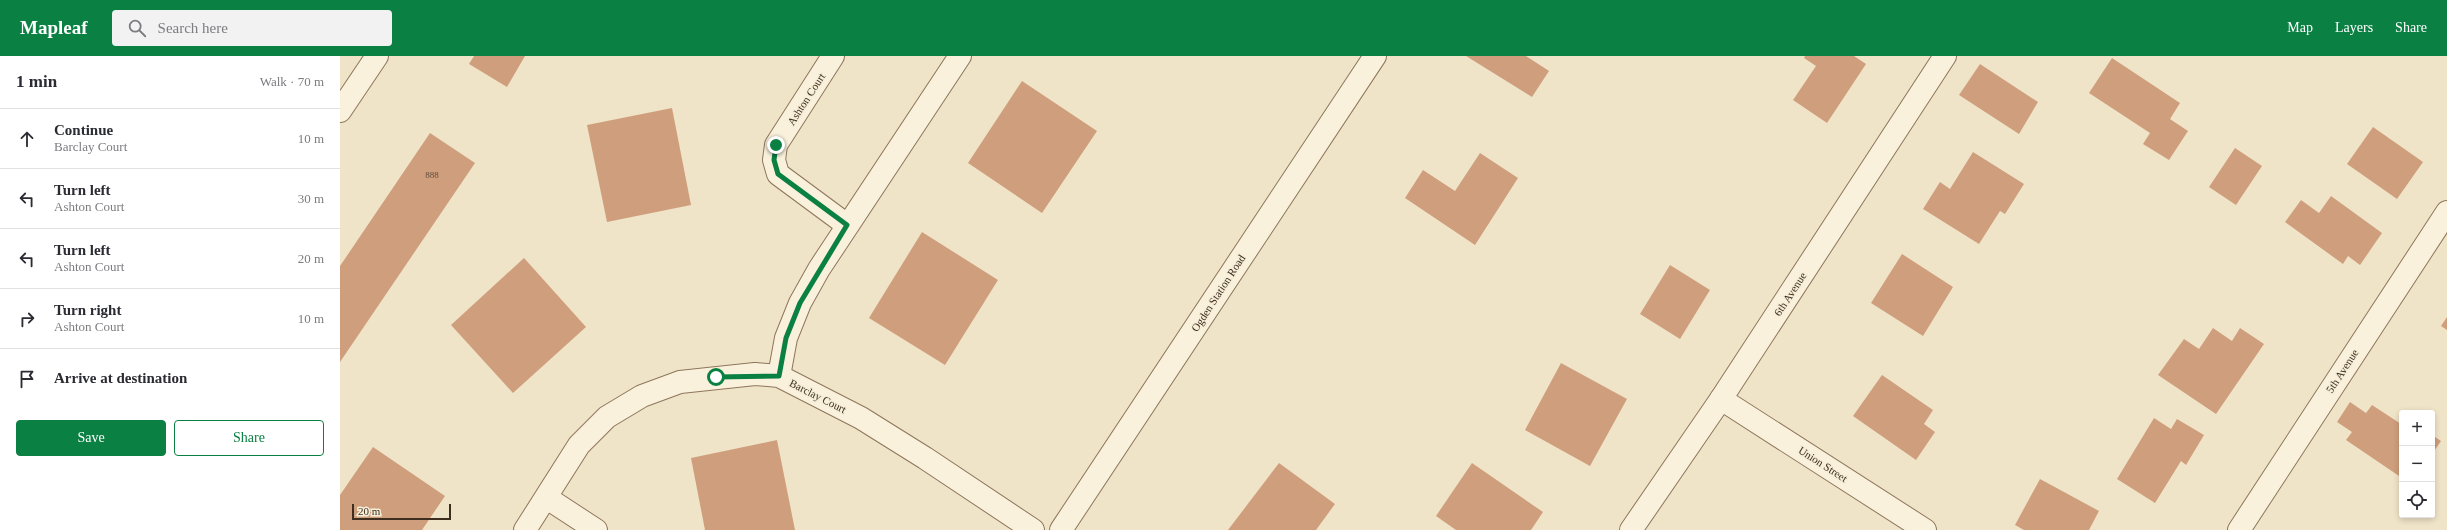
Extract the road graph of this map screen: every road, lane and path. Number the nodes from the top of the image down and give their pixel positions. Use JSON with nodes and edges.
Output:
{"nodes":[{"id":1,"x":377,"y":56,"type":"edge"},
{"id":2,"x":833,"y":56,"type":"edge"},
{"id":3,"x":960,"y":56,"type":"edge"},
{"id":4,"x":1375,"y":56,"type":"edge"},
{"id":5,"x":1945,"y":56,"type":"edge"},
{"id":6,"x":340,"y":111,"type":"edge"},
{"id":7,"x":2447,"y":212,"type":"edge"},
{"id":8,"x":847,"y":225,"type":"junction"},
{"id":9,"x":779,"y":376,"type":"junction"},
{"id":10,"x":1721,"y":399,"type":"junction"},
{"id":11,"x":546,"y":498,"type":"junction"},
{"id":12,"x":525,"y":530,"type":"edge"},
{"id":13,"x":596,"y":530,"type":"edge"},
{"id":14,"x":1033,"y":530,"type":"edge"},
{"id":15,"x":1061,"y":530,"type":"edge"},
{"id":16,"x":1631,"y":530,"type":"edge"},
{"id":17,"x":1925,"y":530,"type":"edge"},
{"id":18,"x":2239,"y":530,"type":"edge"}],
"edges":[{"from":1,"to":6,"type":"street"},
{"from":2,"to":8,"type":"street","name":"Ashton Court"},
{"from":3,"to":8,"type":"street"},
{"from":4,"to":15,"type":"street","name":"Ogden Station Road"},
{"from":5,"to":10,"type":"street","name":"6th Avenue"},
{"from":7,"to":18,"type":"street","name":"5th Avenue"},
{"from":8,"to":9,"type":"street"},
{"from":9,"to":11,"type":"street","name":"Barclay Court"},
{"from":9,"to":14,"type":"street","name":"Barclay Court"},
{"from":10,"to":16,"type":"street","name":"6th Avenue"},
{"from":10,"to":17,"type":"street","name":"Union Street"},
{"from":11,"to":12,"type":"street","name":"Barclay Court"},
{"from":11,"to":13,"type":"street"}]}
